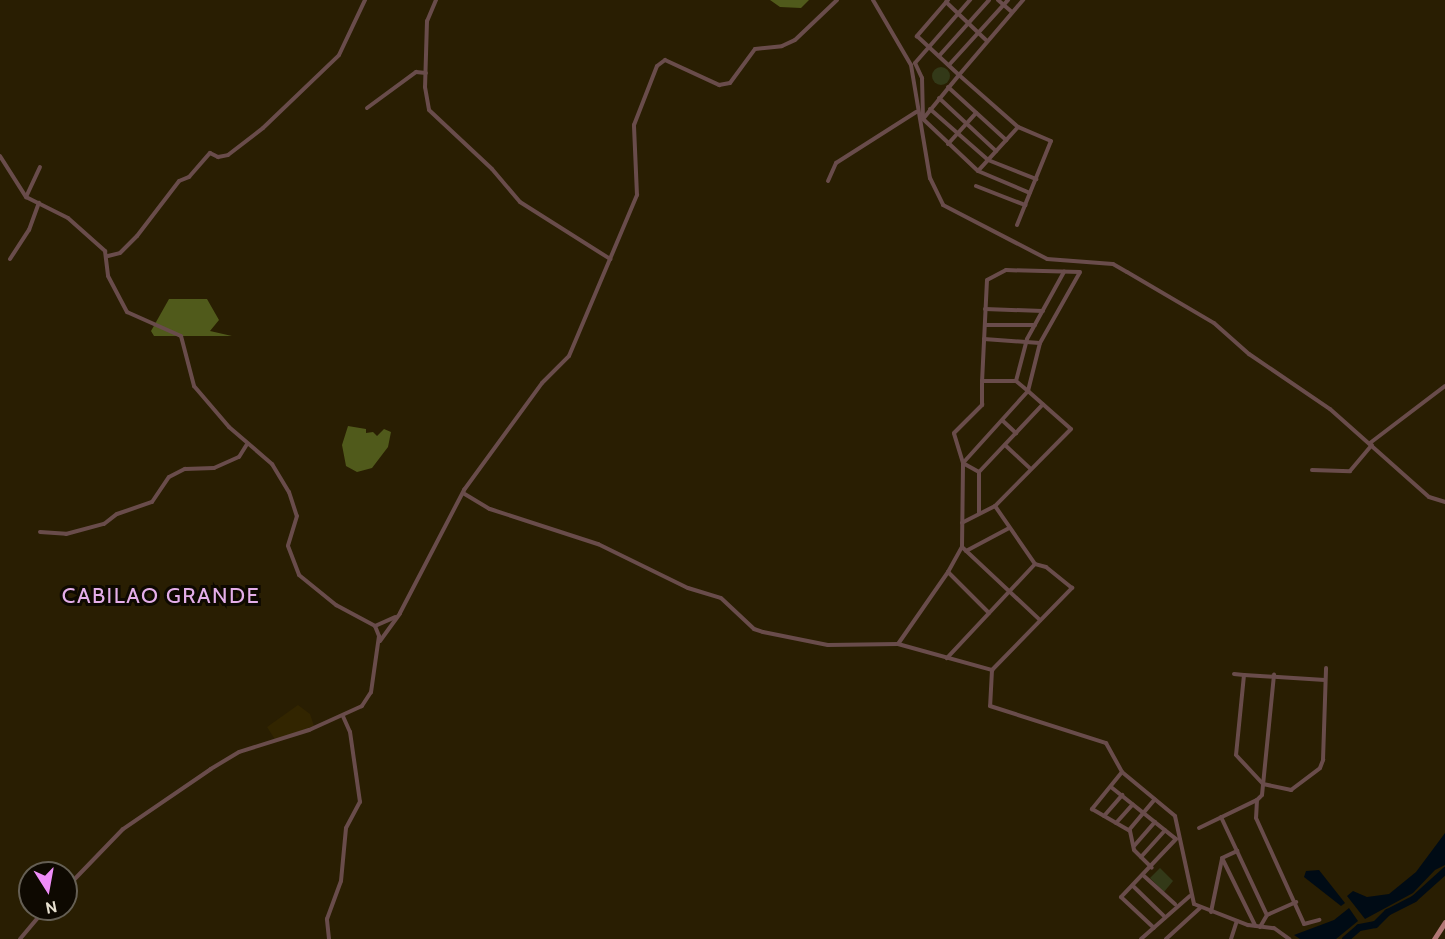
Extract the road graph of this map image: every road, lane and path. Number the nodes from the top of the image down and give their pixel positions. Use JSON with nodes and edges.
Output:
{"nodes":[{"id":1,"x":365,"y":0,"type":"edge"},
{"id":2,"x":436,"y":0,"type":"edge"},
{"id":3,"x":837,"y":0,"type":"edge"},
{"id":4,"x":873,"y":0,"type":"edge"},
{"id":5,"x":970,"y":0,"type":"edge"},
{"id":6,"x":989,"y":0,"type":"edge"},
{"id":7,"x":998,"y":0,"type":"edge"},
{"id":8,"x":1008,"y":0,"type":"edge"},
{"id":9,"x":1023,"y":0,"type":"edge"},
{"id":10,"x":947,"y":1,"type":"edge"},
{"id":11,"x":1004,"y":4,"type":"junction"},
{"id":12,"x":1012,"y":12,"type":"junction"},
{"id":13,"x":958,"y":14,"type":"junction"},
{"id":14,"x":969,"y":23,"type":"junction"},
{"id":15,"x":979,"y":33,"type":"junction"},
{"id":16,"x":987,"y":41,"type":"junction"},
{"id":17,"x":930,"y":47,"type":"junction"},
{"id":18,"x":939,"y":56,"type":"junction"},
{"id":19,"x":913,"y":64,"type":"junction"},
{"id":20,"x":949,"y":65,"type":"junction"},
{"id":21,"x":426,"y":73,"type":"junction"},
{"id":22,"x":959,"y":75,"type":"junction"},
{"id":23,"x":948,"y":87,"type":"junction"},
{"id":24,"x":939,"y":98,"type":"junction"},
{"id":25,"x":367,"y":108,"type":"dead end"},
{"id":26,"x":930,"y":109,"type":"junction"},
{"id":27,"x":916,"y":112,"type":"junction"},
{"id":28,"x":976,"y":113,"type":"junction"},
{"id":29,"x":923,"y":118,"type":"junction"},
{"id":30,"x":967,"y":123,"type":"junction"},
{"id":31,"x":1018,"y":127,"type":"junction"},
{"id":32,"x":958,"y":134,"type":"junction"},
{"id":33,"x":1006,"y":140,"type":"junction"},
{"id":34,"x":948,"y":144,"type":"junction"},
{"id":35,"x":996,"y":151,"type":"junction"},
{"id":36,"x":0,"y":156,"type":"edge"},
{"id":37,"x":988,"y":160,"type":"junction"},
{"id":38,"x":40,"y":167,"type":"dead end"},
{"id":39,"x":978,"y":171,"type":"junction"},
{"id":40,"x":1036,"y":179,"type":"junction"},
{"id":41,"x":828,"y":181,"type":"dead end"},
{"id":42,"x":976,"y":186,"type":"dead end"},
{"id":43,"x":1030,"y":193,"type":"junction"},
{"id":44,"x":26,"y":197,"type":"junction"},
{"id":45,"x":39,"y":203,"type":"junction"},
{"id":46,"x":1025,"y":205,"type":"junction"},
{"id":47,"x":1017,"y":225,"type":"dead end"},
{"id":48,"x":108,"y":256,"type":"junction"},
{"id":49,"x":10,"y":259,"type":"dead end"},
{"id":50,"x":609,"y":260,"type":"junction"},
{"id":51,"x":1085,"y":262,"type":"junction"},
{"id":52,"x":1064,"y":272,"type":"junction"},
{"id":53,"x":1080,"y":272,"type":"junction"},
{"id":54,"x":986,"y":309,"type":"junction"},
{"id":55,"x":1043,"y":311,"type":"junction"},
{"id":56,"x":985,"y":325,"type":"junction"},
{"id":57,"x":1035,"y":325,"type":"junction"},
{"id":58,"x":984,"y":339,"type":"junction"},
{"id":59,"x":1027,"y":339,"type":"junction"},
{"id":60,"x":1040,"y":343,"type":"junction"},
{"id":61,"x":982,"y":381,"type":"junction"},
{"id":62,"x":1016,"y":381,"type":"junction"},
{"id":63,"x":1445,"y":386,"type":"edge"},
{"id":64,"x":1028,"y":391,"type":"junction"},
{"id":65,"x":1043,"y":404,"type":"junction"},
{"id":66,"x":1003,"y":422,"type":"junction"},
{"id":67,"x":1016,"y":433,"type":"junction"},
{"id":68,"x":247,"y":444,"type":"junction"},
{"id":69,"x":1371,"y":444,"type":"junction"},
{"id":70,"x":1005,"y":445,"type":"junction"},
{"id":71,"x":963,"y":463,"type":"junction"},
{"id":72,"x":1031,"y":469,"type":"junction"},
{"id":73,"x":1312,"y":470,"type":"dead end"},
{"id":74,"x":979,"y":472,"type":"junction"},
{"id":75,"x":463,"y":494,"type":"junction"},
{"id":76,"x":1445,"y":502,"type":"edge"},
{"id":77,"x":995,"y":506,"type":"junction"},
{"id":78,"x":979,"y":514,"type":"junction"},
{"id":79,"x":962,"y":523,"type":"junction"},
{"id":80,"x":1009,"y":528,"type":"junction"},
{"id":81,"x":40,"y":532,"type":"dead end"},
{"id":82,"x":962,"y":547,"type":"junction"},
{"id":83,"x":966,"y":551,"type":"junction"},
{"id":84,"x":1035,"y":564,"type":"junction"},
{"id":85,"x":948,"y":572,"type":"junction"},
{"id":86,"x":1010,"y":591,"type":"junction"},
{"id":87,"x":400,"y":613,"type":"junction"},
{"id":88,"x":988,"y":613,"type":"junction"},
{"id":89,"x":1040,"y":620,"type":"junction"},
{"id":90,"x":375,"y":626,"type":"junction"},
{"id":91,"x":379,"y":642,"type":"junction"},
{"id":92,"x":898,"y":644,"type":"junction"},
{"id":93,"x":947,"y":658,"type":"junction"},
{"id":94,"x":1326,"y":668,"type":"dead end"},
{"id":95,"x":992,"y":670,"type":"junction"},
{"id":96,"x":1234,"y":674,"type":"dead end"},
{"id":97,"x":1244,"y":675,"type":"junction"},
{"id":98,"x":1274,"y":675,"type":"junction"},
{"id":99,"x":1325,"y":680,"type":"junction"},
{"id":100,"x":343,"y":716,"type":"junction"},
{"id":101,"x":1122,"y":772,"type":"junction"},
{"id":102,"x":1263,"y":784,"type":"junction"},
{"id":103,"x":1111,"y":787,"type":"junction"},
{"id":104,"x":1122,"y":795,"type":"junction"},
{"id":105,"x":1155,"y":799,"type":"junction"},
{"id":106,"x":1257,"y":800,"type":"junction"},
{"id":107,"x":1133,"y":804,"type":"junction"},
{"id":108,"x":1144,"y":813,"type":"junction"},
{"id":109,"x":1104,"y":816,"type":"junction"},
{"id":110,"x":1221,"y":817,"type":"junction"},
{"id":111,"x":1155,"y":822,"type":"junction"},
{"id":112,"x":1116,"y":823,"type":"junction"},
{"id":113,"x":1199,"y":828,"type":"dead end"},
{"id":114,"x":1129,"y":830,"type":"junction"},
{"id":115,"x":1165,"y":830,"type":"junction"},
{"id":116,"x":1134,"y":847,"type":"junction"},
{"id":117,"x":1237,"y":851,"type":"junction"},
{"id":118,"x":1142,"y":857,"type":"junction"},
{"id":119,"x":1222,"y":858,"type":"junction"},
{"id":120,"x":1152,"y":868,"type":"junction"},
{"id":121,"x":78,"y":875,"type":"edge"},
{"id":122,"x":1144,"y":876,"type":"junction"},
{"id":123,"x":1133,"y":886,"type":"junction"},
{"id":124,"x":1190,"y":896,"type":"junction"},
{"id":125,"x":1296,"y":902,"type":"junction"},
{"id":126,"x":1175,"y":904,"type":"dead end"},
{"id":127,"x":1200,"y":908,"type":"junction"},
{"id":128,"x":1211,"y":912,"type":"junction"},
{"id":129,"x":1268,"y":915,"type":"junction"},
{"id":130,"x":1165,"y":917,"type":"junction"},
{"id":131,"x":1319,"y":920,"type":"dead end"},
{"id":132,"x":35,"y":921,"type":"edge"},
{"id":133,"x":1237,"y":921,"type":"junction"},
{"id":134,"x":1445,"y":922,"type":"edge"},
{"id":135,"x":1258,"y":927,"type":"junction"},
{"id":136,"x":1154,"y":928,"type":"junction"},
{"id":137,"x":20,"y":939,"type":"edge"},
{"id":138,"x":329,"y":939,"type":"edge"},
{"id":139,"x":1141,"y":939,"type":"edge"},
{"id":140,"x":1166,"y":939,"type":"edge"},
{"id":141,"x":1231,"y":939,"type":"edge"},
{"id":142,"x":1289,"y":939,"type":"edge"},
{"id":143,"x":1434,"y":939,"type":"edge"}],
"edges":[{"from":1,"to":48,"type":"street"},
{"from":2,"to":21,"type":"street"},
{"from":3,"to":50,"type":"street"},
{"from":4,"to":19,"type":"street"},
{"from":5,"to":13,"type":"street"},
{"from":6,"to":14,"type":"street"},
{"from":7,"to":11,"type":"street"},
{"from":8,"to":11,"type":"street"},
{"from":9,"to":12,"type":"street"},
{"from":10,"to":13,"type":"street"},
{"from":10,"to":17,"type":"street"},
{"from":11,"to":12,"type":"street"},
{"from":11,"to":15,"type":"street"},
{"from":12,"to":16,"type":"street"},
{"from":13,"to":14,"type":"street"},
{"from":13,"to":17,"type":"street"},
{"from":14,"to":15,"type":"street"},
{"from":14,"to":18,"type":"street"},
{"from":15,"to":16,"type":"street"},
{"from":15,"to":20,"type":"street"},
{"from":16,"to":22,"type":"street"},
{"from":17,"to":18,"type":"street"},
{"from":17,"to":19,"type":"street"},
{"from":18,"to":20,"type":"street"},
{"from":19,"to":27,"type":"street"},
{"from":19,"to":29,"type":"street"},
{"from":20,"to":22,"type":"street"},
{"from":21,"to":25,"type":"street"},
{"from":21,"to":50,"type":"street"},
{"from":22,"to":23,"type":"street"},
{"from":22,"to":31,"type":"street"},
{"from":23,"to":24,"type":"street"},
{"from":23,"to":28,"type":"street"},
{"from":24,"to":26,"type":"street"},
{"from":24,"to":30,"type":"street"},
{"from":26,"to":29,"type":"street"},
{"from":26,"to":32,"type":"street"},
{"from":27,"to":41,"type":"street"},
{"from":27,"to":51,"type":"street"},
{"from":28,"to":30,"type":"street"},
{"from":28,"to":33,"type":"street"},
{"from":29,"to":34,"type":"street"},
{"from":30,"to":32,"type":"street"},
{"from":30,"to":35,"type":"street"},
{"from":31,"to":33,"type":"street"},
{"from":31,"to":40,"type":"street"},
{"from":32,"to":34,"type":"street"},
{"from":32,"to":37,"type":"street"},
{"from":33,"to":35,"type":"street"},
{"from":34,"to":39,"type":"street"},
{"from":35,"to":37,"type":"street"},
{"from":36,"to":44,"type":"street"},
{"from":37,"to":39,"type":"street"},
{"from":37,"to":40,"type":"street"},
{"from":38,"to":44,"type":"street"},
{"from":39,"to":43,"type":"street"},
{"from":40,"to":43,"type":"street"},
{"from":42,"to":46,"type":"street"},
{"from":43,"to":46,"type":"street"},
{"from":44,"to":45,"type":"street"},
{"from":45,"to":48,"type":"street"},
{"from":45,"to":49,"type":"street"},
{"from":46,"to":47,"type":"street"},
{"from":48,"to":68,"type":"street"},
{"from":50,"to":75,"type":"street"},
{"from":51,"to":53,"type":"street"},
{"from":51,"to":69,"type":"street"},
{"from":52,"to":53,"type":"street"},
{"from":52,"to":54,"type":"street"},
{"from":52,"to":55,"type":"street"},
{"from":53,"to":60,"type":"street"},
{"from":54,"to":55,"type":"street"},
{"from":54,"to":56,"type":"street"},
{"from":55,"to":57,"type":"street"},
{"from":56,"to":57,"type":"street"},
{"from":56,"to":58,"type":"street"},
{"from":57,"to":59,"type":"street"},
{"from":58,"to":59,"type":"street"},
{"from":58,"to":61,"type":"street"},
{"from":59,"to":60,"type":"street"},
{"from":59,"to":62,"type":"street"},
{"from":60,"to":64,"type":"street"},
{"from":61,"to":62,"type":"street"},
{"from":61,"to":71,"type":"street"},
{"from":62,"to":64,"type":"street"},
{"from":63,"to":69,"type":"street"},
{"from":64,"to":65,"type":"street"},
{"from":64,"to":66,"type":"street"},
{"from":65,"to":67,"type":"street"},
{"from":65,"to":72,"type":"street"},
{"from":66,"to":67,"type":"street"},
{"from":66,"to":71,"type":"street"},
{"from":67,"to":70,"type":"street"},
{"from":68,"to":81,"type":"street"},
{"from":68,"to":90,"type":"street"},
{"from":69,"to":73,"type":"street"},
{"from":69,"to":76,"type":"street"},
{"from":70,"to":72,"type":"street"},
{"from":70,"to":74,"type":"street"},
{"from":71,"to":74,"type":"street"},
{"from":71,"to":79,"type":"street"},
{"from":72,"to":77,"type":"street"},
{"from":74,"to":78,"type":"street"},
{"from":75,"to":87,"type":"street"},
{"from":75,"to":92,"type":"street"},
{"from":77,"to":78,"type":"street"},
{"from":77,"to":80,"type":"street"},
{"from":78,"to":79,"type":"street"},
{"from":79,"to":82,"type":"street"},
{"from":80,"to":83,"type":"street"},
{"from":80,"to":84,"type":"street"},
{"from":82,"to":83,"type":"street"},
{"from":82,"to":85,"type":"street"},
{"from":83,"to":86,"type":"street"},
{"from":84,"to":86,"type":"street"},
{"from":84,"to":89,"type":"street"},
{"from":85,"to":88,"type":"street"},
{"from":85,"to":92,"type":"street"},
{"from":86,"to":88,"type":"street"},
{"from":86,"to":89,"type":"street"},
{"from":87,"to":90,"type":"street"},
{"from":87,"to":91,"type":"street"},
{"from":88,"to":93,"type":"street"},
{"from":89,"to":95,"type":"street"},
{"from":90,"to":91,"type":"street"},
{"from":91,"to":100,"type":"street"},
{"from":92,"to":93,"type":"street"},
{"from":93,"to":95,"type":"street"},
{"from":94,"to":99,"type":"street"},
{"from":95,"to":101,"type":"street"},
{"from":96,"to":97,"type":"street"},
{"from":97,"to":98,"type":"street"},
{"from":97,"to":102,"type":"street"},
{"from":98,"to":99,"type":"street"},
{"from":98,"to":102,"type":"street"},
{"from":99,"to":102,"type":"street"},
{"from":100,"to":121,"type":"street"},
{"from":100,"to":138,"type":"street"},
{"from":101,"to":103,"type":"street"},
{"from":101,"to":105,"type":"street"},
{"from":102,"to":106,"type":"street"},
{"from":103,"to":104,"type":"street"},
{"from":103,"to":109,"type":"street"},
{"from":104,"to":107,"type":"street"},
{"from":104,"to":109,"type":"street"},
{"from":105,"to":108,"type":"street"},
{"from":105,"to":124,"type":"street"},
{"from":106,"to":110,"type":"street"},
{"from":106,"to":125,"type":"street"},
{"from":107,"to":108,"type":"street"},
{"from":107,"to":112,"type":"street"},
{"from":108,"to":111,"type":"street"},
{"from":108,"to":114,"type":"street"},
{"from":109,"to":112,"type":"street"},
{"from":110,"to":113,"type":"street"},
{"from":110,"to":117,"type":"street"},
{"from":111,"to":115,"type":"street"},
{"from":111,"to":116,"type":"street"},
{"from":112,"to":114,"type":"street"},
{"from":114,"to":116,"type":"street"},
{"from":115,"to":118,"type":"street"},
{"from":115,"to":120,"type":"street"},
{"from":116,"to":118,"type":"street"},
{"from":117,"to":119,"type":"street"},
{"from":117,"to":129,"type":"street"},
{"from":118,"to":120,"type":"street"},
{"from":119,"to":128,"type":"street"},
{"from":119,"to":135,"type":"street"},
{"from":120,"to":122,"type":"street"},
{"from":122,"to":123,"type":"street"},
{"from":122,"to":126,"type":"street"},
{"from":123,"to":130,"type":"street"},
{"from":123,"to":136,"type":"street"},
{"from":124,"to":127,"type":"street"},
{"from":124,"to":130,"type":"street"},
{"from":125,"to":129,"type":"street"},
{"from":125,"to":131,"type":"street"},
{"from":127,"to":128,"type":"street"},
{"from":127,"to":140,"type":"street"},
{"from":128,"to":133,"type":"street"},
{"from":129,"to":135,"type":"street"},
{"from":130,"to":136,"type":"street"},
{"from":132,"to":137,"type":"street"},
{"from":133,"to":135,"type":"street"},
{"from":133,"to":141,"type":"street"},
{"from":134,"to":143,"type":"main road"},
{"from":135,"to":142,"type":"street"},
{"from":136,"to":139,"type":"street"}]}
